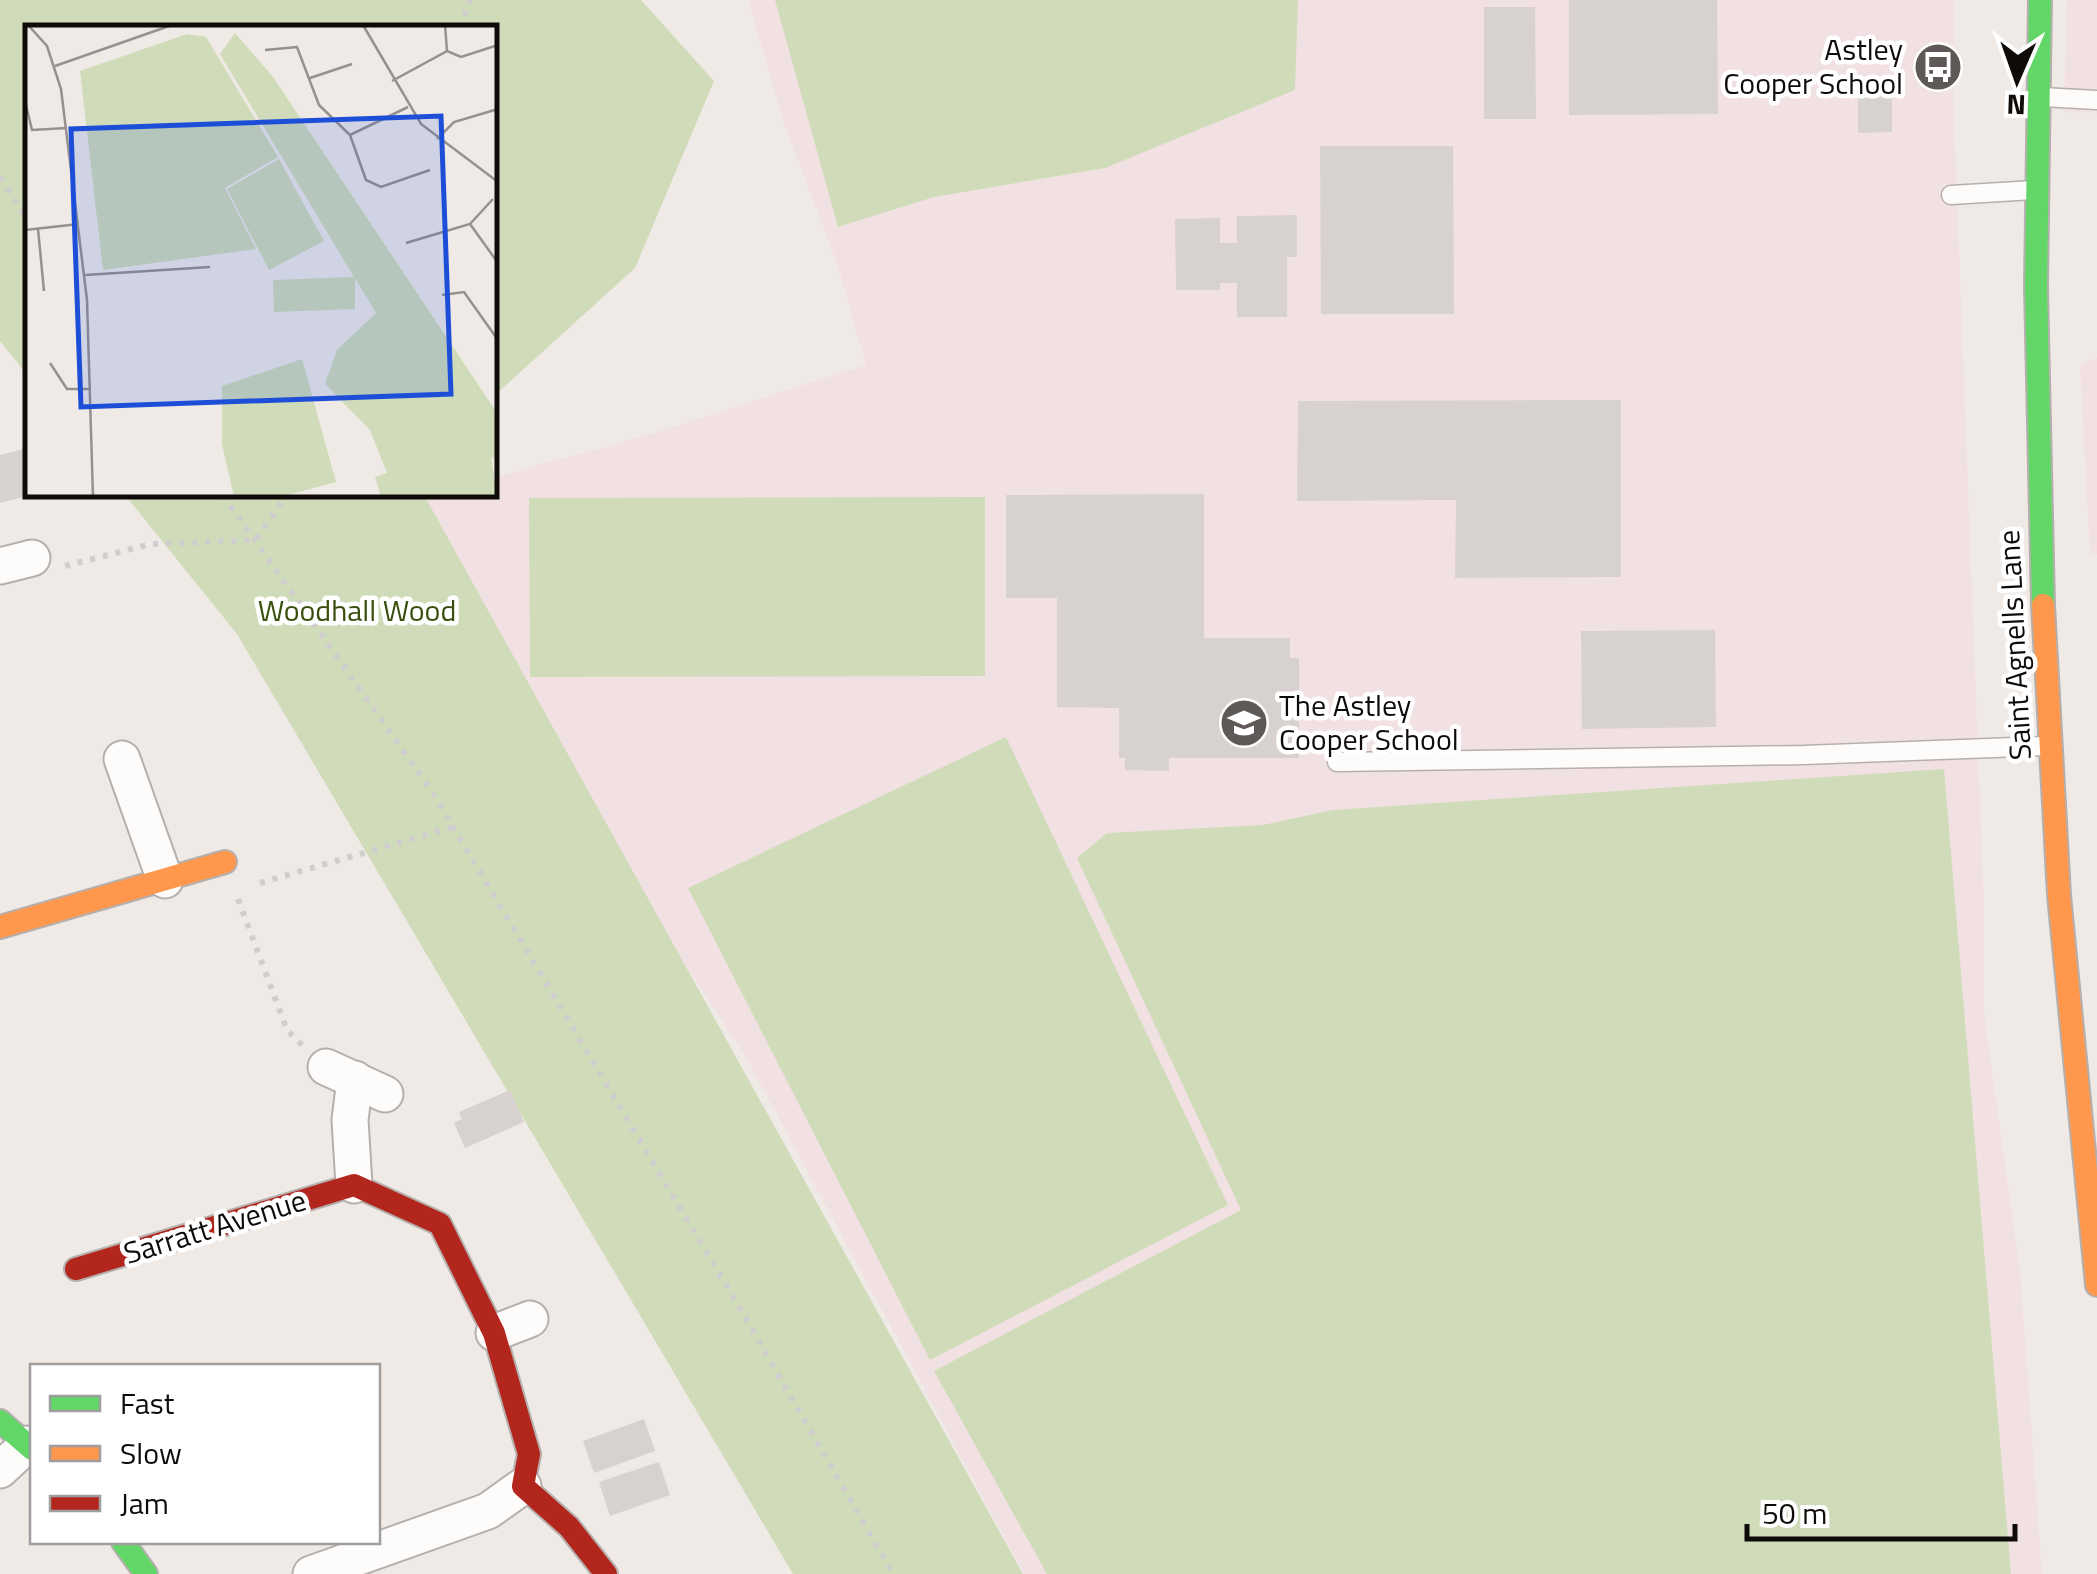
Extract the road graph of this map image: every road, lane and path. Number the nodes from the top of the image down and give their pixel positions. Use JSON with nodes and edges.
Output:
{"nodes":[{"id":1,"x":470,"y":0,"type":"edge"},
{"id":2,"x":2040,"y":0,"type":"edge"},
{"id":3,"x":461,"y":25,"type":"edge"},
{"id":4,"x":2036,"y":97,"type":"junction"},
{"id":5,"x":2097,"y":100,"type":"edge"},
{"id":6,"x":0,"y":177,"type":"edge"},
{"id":7,"x":2035,"y":190,"type":"junction"},
{"id":8,"x":1951,"y":195,"type":"dead end"},
{"id":9,"x":25,"y":215,"type":"edge"},
{"id":10,"x":225,"y":498,"type":"edge"},
{"id":11,"x":284,"y":498,"type":"edge"},
{"id":12,"x":256,"y":540,"type":"junction"},
{"id":13,"x":16,"y":562,"type":"edge"},
{"id":14,"x":2050,"y":746,"type":"junction"},
{"id":15,"x":122,"y":758,"type":"dead end"},
{"id":16,"x":1337,"y":762,"type":"dead end"},
{"id":17,"x":453,"y":827,"type":"junction"},
{"id":18,"x":225,"y":862,"type":"joint"},
{"id":19,"x":165,"y":880,"type":"junction"},
{"id":20,"x":235,"y":891,"type":"junction"},
{"id":21,"x":0,"y":927,"type":"edge"},
{"id":22,"x":2086,"y":1034,"type":"edge"},
{"id":23,"x":355,"y":1080,"type":"joint"},
{"id":24,"x":354,"y":1185,"type":"junction"},
{"id":25,"x":76,"y":1269,"type":"dead end"},
{"id":26,"x":2097,"y":1285,"type":"edge"},
{"id":27,"x":530,"y":1319,"type":"dead end"},
{"id":28,"x":494,"y":1333,"type":"junction"},
{"id":29,"x":0,"y":1421,"type":"edge"},
{"id":30,"x":30,"y":1446,"type":"edge"},
{"id":31,"x":0,"y":1470,"type":"edge"},
{"id":32,"x":523,"y":1486,"type":"junction"},
{"id":33,"x":124,"y":1544,"type":"edge"},
{"id":34,"x":146,"y":1574,"type":"edge"},
{"id":35,"x":311,"y":1574,"type":"edge"},
{"id":36,"x":606,"y":1574,"type":"edge"},
{"id":37,"x":893,"y":1574,"type":"edge"}],
"edges":[{"from":1,"to":3,"type":"path"},
{"from":2,"to":4,"type":"street","name":"Saint Agnells Lane"},
{"from":4,"to":5,"type":"lane"},
{"from":4,"to":7,"type":"street","name":"Saint Agnells Lane"},
{"from":6,"to":9,"type":"path"},
{"from":7,"to":8,"type":"lane"},
{"from":7,"to":14,"type":"street","name":"Saint Agnells Lane"},
{"from":10,"to":12,"type":"path"},
{"from":11,"to":12,"type":"path"},
{"from":12,"to":13,"type":"path"},
{"from":12,"to":17,"type":"path"},
{"from":14,"to":16,"type":"lane"},
{"from":14,"to":22,"type":"street","name":"Saint Agnells Lane"},
{"from":15,"to":19,"type":"street"},
{"from":17,"to":20,"type":"path"},
{"from":17,"to":37,"type":"path"},
{"from":18,"to":19,"type":"street"},
{"from":18,"to":20,"type":"path"},
{"from":19,"to":21,"type":"street"},
{"from":20,"to":23,"type":"path"},
{"from":22,"to":26,"type":"street","name":"Saint Agnells Lane"},
{"from":23,"to":24,"type":"street"},
{"from":24,"to":25,"type":"street","name":"Sarratt Avenue"},
{"from":24,"to":28,"type":"street"},
{"from":27,"to":28,"type":"street"},
{"from":28,"to":32,"type":"street"},
{"from":29,"to":30,"type":"street"},
{"from":30,"to":31,"type":"street"},
{"from":32,"to":35,"type":"street"},
{"from":32,"to":36,"type":"street"},
{"from":33,"to":34,"type":"street"}]}
